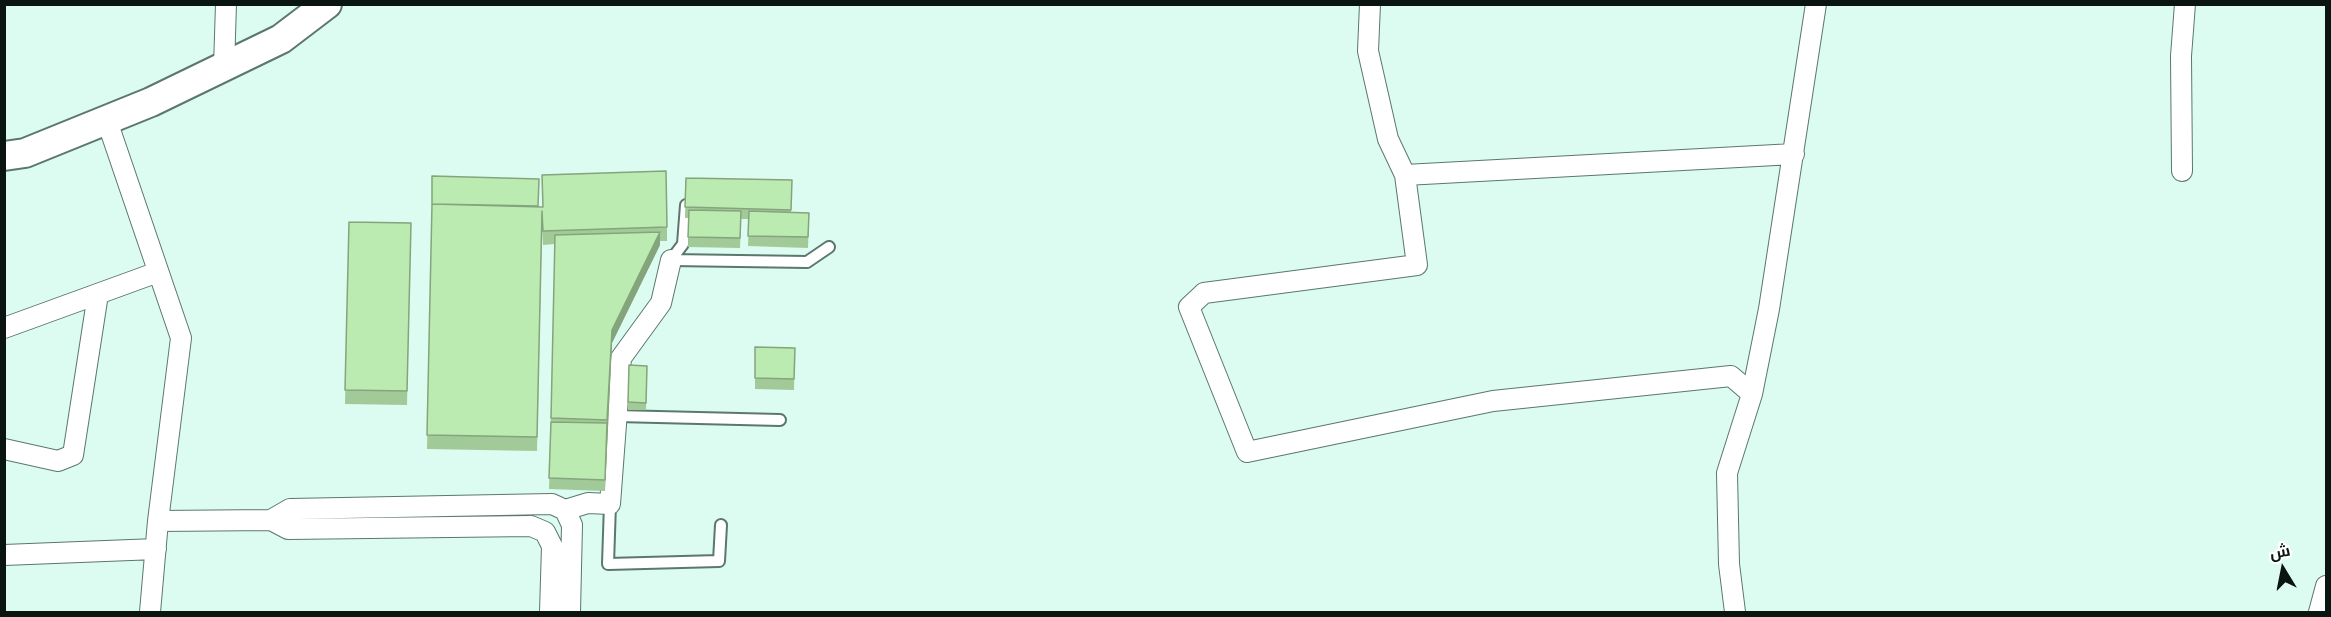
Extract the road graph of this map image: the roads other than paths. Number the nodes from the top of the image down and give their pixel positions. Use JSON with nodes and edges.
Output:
{"nodes":[{"id":1,"x":226,"y":4,"type":"edge"},
{"id":2,"x":327,"y":4,"type":"edge"},
{"id":3,"x":1370,"y":4,"type":"edge"},
{"id":4,"x":1816,"y":4,"type":"edge"},
{"id":5,"x":2185,"y":4,"type":"edge"},
{"id":6,"x":224,"y":67,"type":"junction"},
{"id":7,"x":106,"y":118,"type":"junction"},
{"id":8,"x":1794,"y":154,"type":"junction"},
{"id":9,"x":4,"y":156,"type":"edge"},
{"id":10,"x":2182,"y":171,"type":"dead end"},
{"id":11,"x":1405,"y":175,"type":"junction"},
{"id":12,"x":686,"y":205,"type":"edge"},
{"id":13,"x":829,"y":247,"type":"dead end"},
{"id":14,"x":671,"y":260,"type":"junction"},
{"id":15,"x":158,"y":272,"type":"junction"},
{"id":16,"x":98,"y":294,"type":"junction"},
{"id":17,"x":4,"y":328,"type":"edge"},
{"id":18,"x":1752,"y":394,"type":"junction"},
{"id":19,"x":617,"y":416,"type":"junction"},
{"id":20,"x":780,"y":420,"type":"dead end"},
{"id":21,"x":4,"y":449,"type":"edge"},
{"id":22,"x":610,"y":504,"type":"junction"},
{"id":23,"x":565,"y":510,"type":"junction"},
{"id":24,"x":271,"y":520,"type":"junction"},
{"id":25,"x":158,"y":521,"type":"junction"},
{"id":26,"x":721,"y":525,"type":"dead end"},
{"id":27,"x":156,"y":549,"type":"junction"},
{"id":28,"x":4,"y":555,"type":"edge"},
{"id":29,"x":2326,"y":586,"type":"edge"},
{"id":30,"x":150,"y":612,"type":"edge"},
{"id":31,"x":550,"y":612,"type":"edge"},
{"id":32,"x":570,"y":612,"type":"edge"},
{"id":33,"x":1735,"y":612,"type":"edge"},
{"id":34,"x":2319,"y":612,"type":"edge"}],
"edges":[{"from":1,"to":6,"type":"street"},
{"from":2,"to":6,"type":"main road"},
{"from":3,"to":11,"type":"street"},
{"from":4,"to":8,"type":"street"},
{"from":5,"to":10,"type":"street"},
{"from":6,"to":7,"type":"main road"},
{"from":7,"to":9,"type":"main road"},
{"from":7,"to":15,"type":"street"},
{"from":8,"to":11,"type":"street"},
{"from":8,"to":18,"type":"street"},
{"from":11,"to":18,"type":"street"},
{"from":12,"to":14,"type":"lane"},
{"from":13,"to":14,"type":"lane"},
{"from":14,"to":19,"type":"street"},
{"from":15,"to":16,"type":"street"},
{"from":15,"to":25,"type":"street"},
{"from":16,"to":17,"type":"street"},
{"from":16,"to":21,"type":"street"},
{"from":18,"to":33,"type":"street"},
{"from":19,"to":20,"type":"lane"},
{"from":19,"to":22,"type":"street"},
{"from":22,"to":23,"type":"street"},
{"from":22,"to":26,"type":"lane"},
{"from":23,"to":24,"type":"street"},
{"from":23,"to":32,"type":"street"},
{"from":24,"to":25,"type":"street"},
{"from":24,"to":31,"type":"street"},
{"from":25,"to":27,"type":"street"},
{"from":27,"to":28,"type":"street"},
{"from":27,"to":30,"type":"street"},
{"from":29,"to":34,"type":"street"}]}
